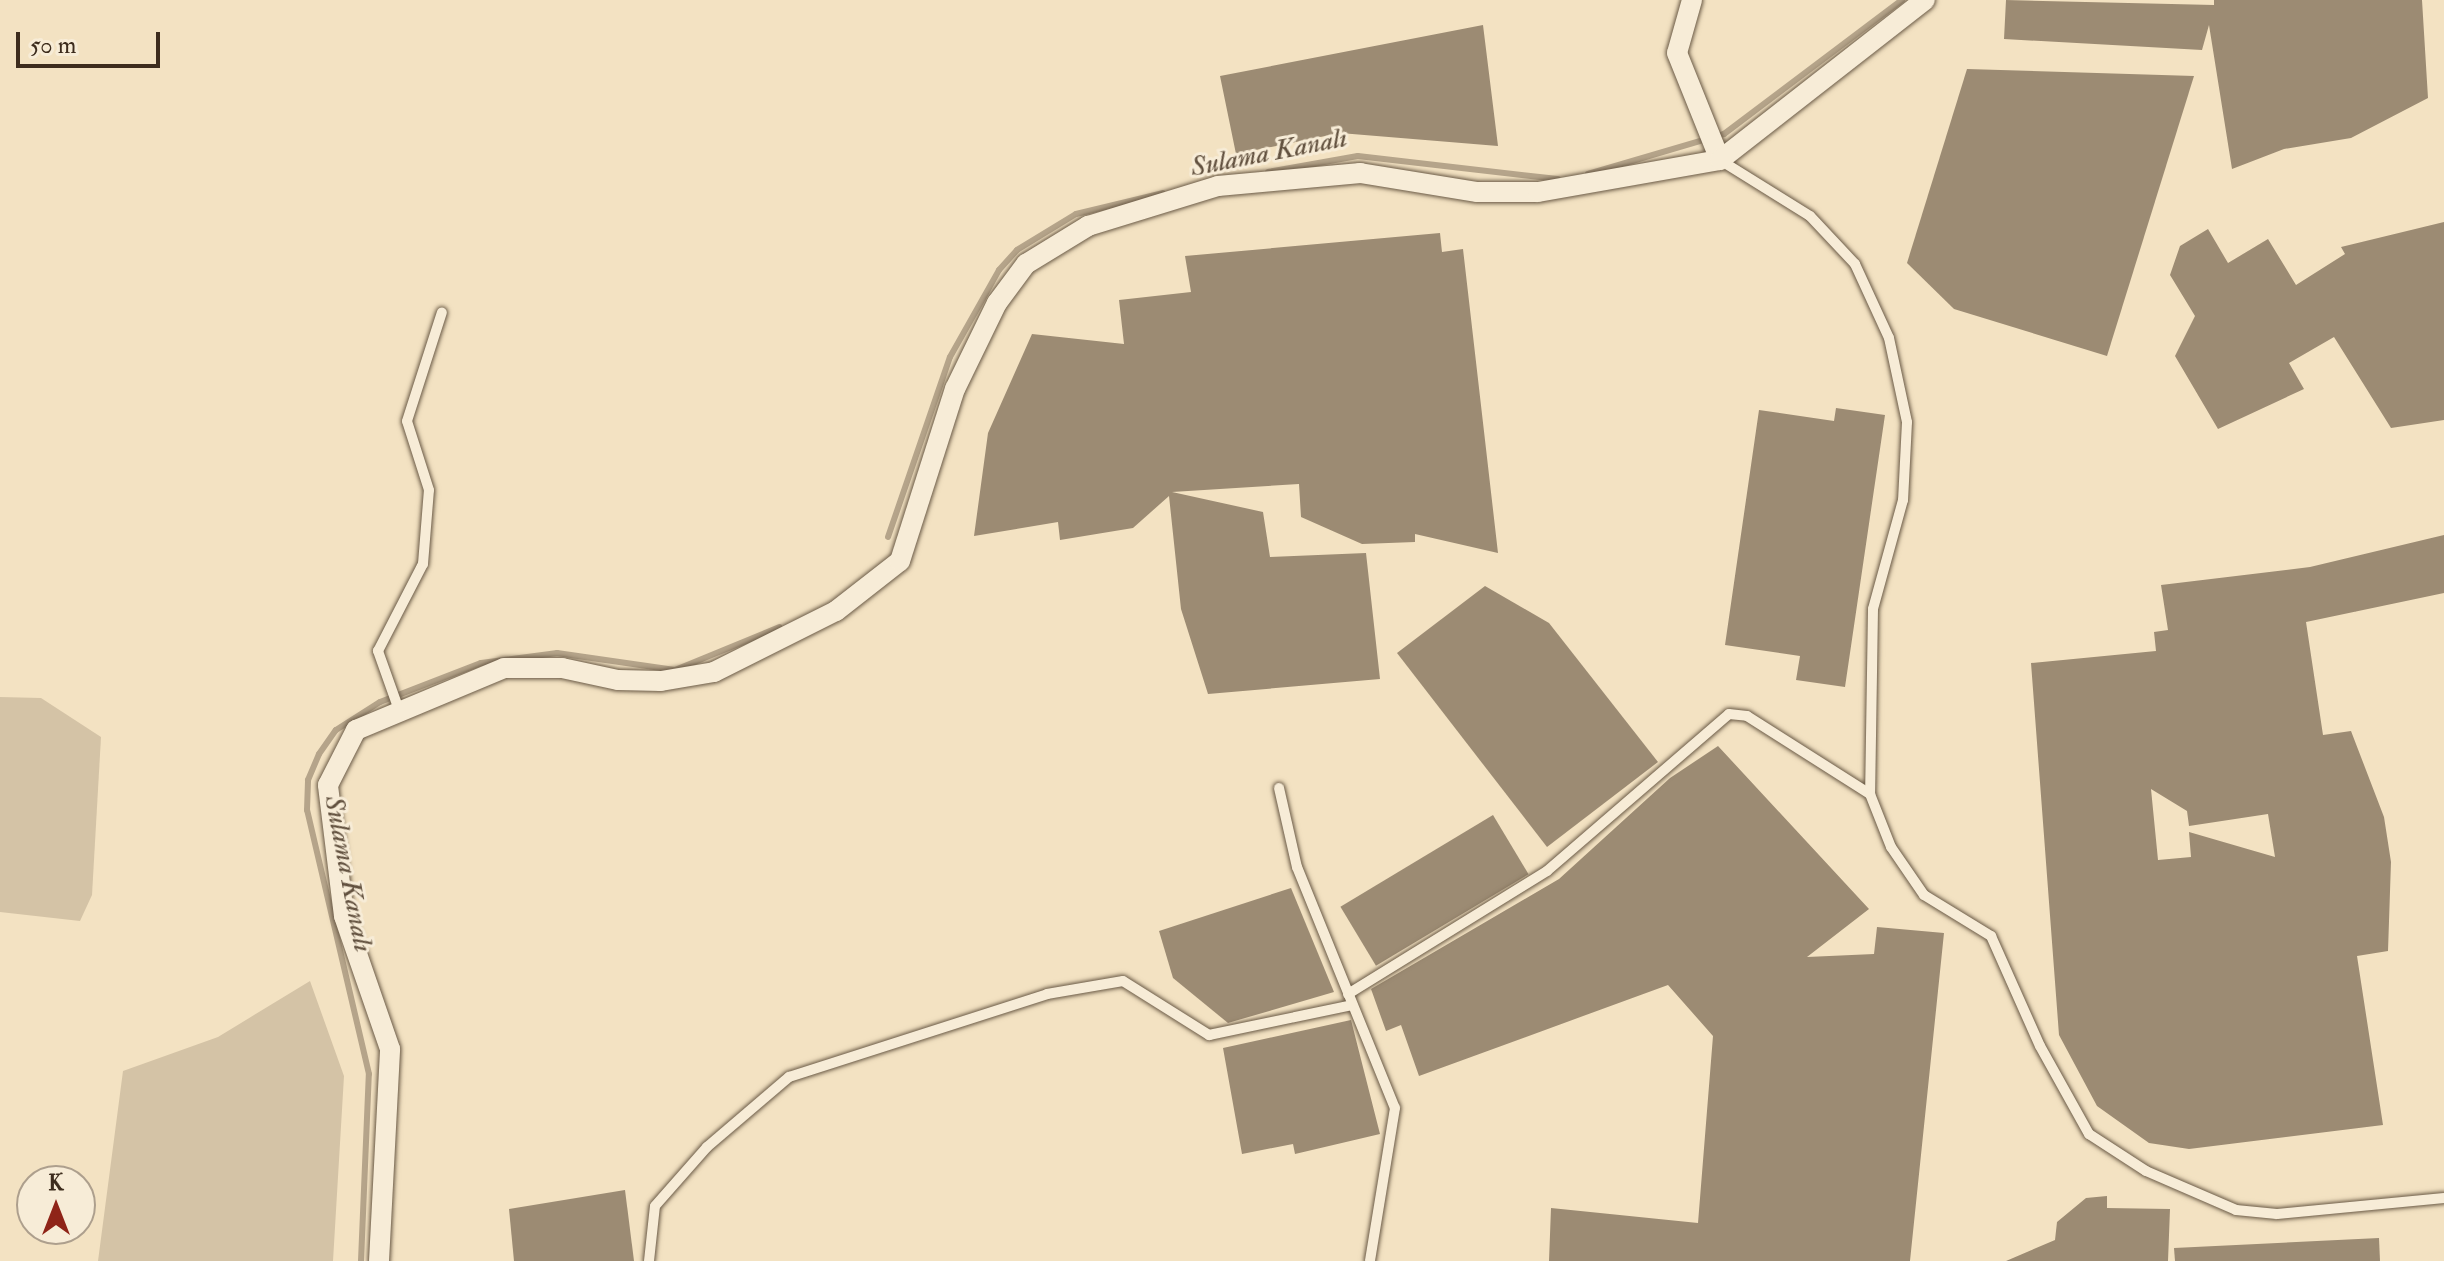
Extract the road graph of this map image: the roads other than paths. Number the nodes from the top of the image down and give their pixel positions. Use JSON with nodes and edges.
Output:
{"nodes":[{"id":1,"x":1692,"y":0,"type":"edge"},
{"id":2,"x":1925,"y":0,"type":"edge"},
{"id":3,"x":1720,"y":160,"type":"junction"},
{"id":4,"x":442,"y":312,"type":"dead end"},
{"id":5,"x":399,"y":710,"type":"junction"},
{"id":6,"x":1279,"y":788,"type":"dead end"},
{"id":7,"x":1870,"y":794,"type":"junction"},
{"id":8,"x":1350,"y":999,"type":"junction"},
{"id":9,"x":2444,"y":1198,"type":"edge"},
{"id":10,"x":379,"y":1261,"type":"edge"},
{"id":11,"x":649,"y":1261,"type":"edge"},
{"id":12,"x":1370,"y":1261,"type":"edge"}],
"edges":[{"from":1,"to":3,"type":"street"},
{"from":2,"to":3,"type":"street"},
{"from":3,"to":5,"type":"street"},
{"from":3,"to":7,"type":"lane"},
{"from":4,"to":5,"type":"lane"},
{"from":5,"to":10,"type":"street"},
{"from":6,"to":8,"type":"lane"},
{"from":7,"to":8,"type":"lane"},
{"from":7,"to":9,"type":"lane"},
{"from":8,"to":11,"type":"lane"},
{"from":8,"to":12,"type":"lane"}]}
